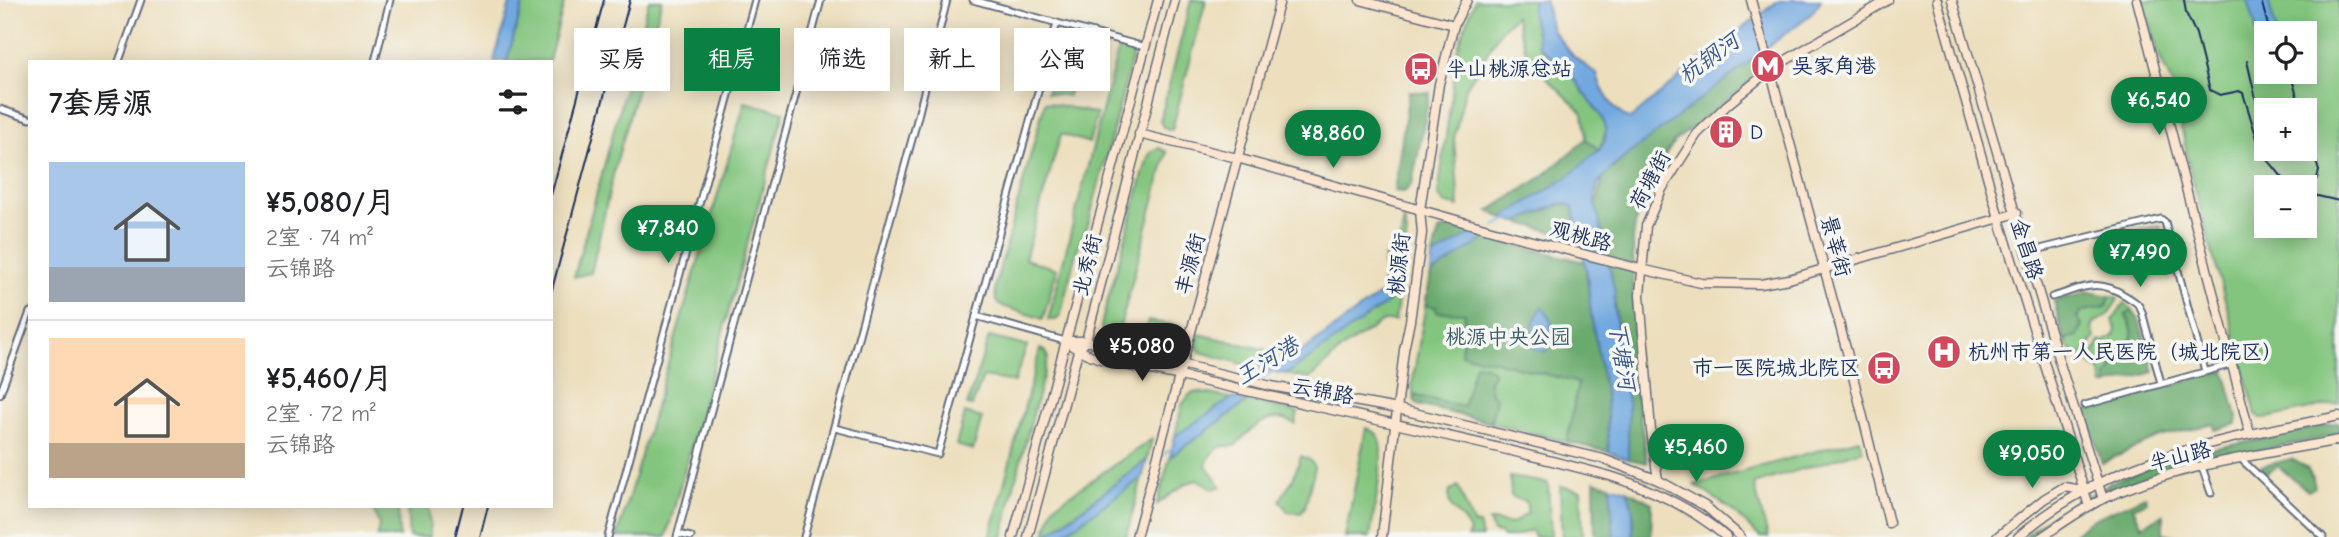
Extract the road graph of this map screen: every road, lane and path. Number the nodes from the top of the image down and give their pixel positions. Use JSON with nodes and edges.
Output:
{"nodes":[{"id":1,"x":141,"y":0,"type":"edge"},
{"id":2,"x":390,"y":0,"type":"edge"},
{"id":3,"x":755,"y":0,"type":"edge"},
{"id":4,"x":821,"y":0,"type":"edge"},
{"id":5,"x":947,"y":0,"type":"edge"},
{"id":6,"x":973,"y":0,"type":"edge"},
{"id":7,"x":1158,"y":0,"type":"edge"},
{"id":8,"x":1175,"y":0,"type":"edge"},
{"id":9,"x":1280,"y":0,"type":"edge"},
{"id":10,"x":1360,"y":0,"type":"edge"},
{"id":11,"x":1467,"y":0,"type":"edge"},
{"id":12,"x":1751,"y":0,"type":"edge"},
{"id":13,"x":1888,"y":0,"type":"edge"},
{"id":14,"x":1937,"y":0,"type":"edge"},
{"id":15,"x":1952,"y":0,"type":"edge"},
{"id":16,"x":2137,"y":0,"type":"edge"},
{"id":17,"x":1057,"y":23,"type":"junction"},
{"id":18,"x":1454,"y":25,"type":"junction"},
{"id":19,"x":1146,"y":47,"type":"junction"},
{"id":20,"x":119,"y":60,"type":"edge"},
{"id":21,"x":375,"y":60,"type":"edge"},
{"id":22,"x":1771,"y":69,"type":"junction"},
{"id":23,"x":0,"y":108,"type":"edge"},
{"id":24,"x":28,"y":118,"type":"edge"},
{"id":25,"x":1139,"y":134,"type":"junction"},
{"id":26,"x":1237,"y":158,"type":"junction"},
{"id":27,"x":1420,"y":210,"type":"junction"},
{"id":28,"x":2017,"y":212,"type":"junction"},
{"id":29,"x":1999,"y":218,"type":"junction"},
{"id":30,"x":2028,"y":252,"type":"junction"},
{"id":31,"x":1641,"y":270,"type":"junction"},
{"id":32,"x":1824,"y":271,"type":"junction"},
{"id":33,"x":2052,"y":297,"type":"dead end"},
{"id":34,"x":976,"y":316,"type":"junction"},
{"id":35,"x":28,"y":317,"type":"edge"},
{"id":36,"x":1065,"y":341,"type":"junction"},
{"id":37,"x":1086,"y":341,"type":"junction"},
{"id":38,"x":1078,"y":351,"type":"junction"},
{"id":39,"x":1182,"y":364,"type":"junction"},
{"id":40,"x":2233,"y":364,"type":"junction"},
{"id":41,"x":2205,"y":371,"type":"junction"},
{"id":42,"x":1178,"y":376,"type":"junction"},
{"id":43,"x":2161,"y":383,"type":"junction"},
{"id":44,"x":0,"y":394,"type":"edge"},
{"id":45,"x":2084,"y":405,"type":"dead end"},
{"id":46,"x":1398,"y":409,"type":"junction"},
{"id":47,"x":2339,"y":416,"type":"edge"},
{"id":48,"x":1397,"y":423,"type":"junction"},
{"id":49,"x":835,"y":428,"type":"junction"},
{"id":50,"x":2250,"y":434,"type":"junction"},
{"id":51,"x":2339,"y":440,"type":"edge"},
{"id":52,"x":2241,"y":459,"type":"junction"},
{"id":53,"x":2202,"y":467,"type":"junction"},
{"id":54,"x":1658,"y":480,"type":"junction"},
{"id":55,"x":2097,"y":483,"type":"junction"},
{"id":56,"x":2083,"y":490,"type":"junction"},
{"id":57,"x":2211,"y":493,"type":"dead end"},
{"id":58,"x":2103,"y":499,"type":"junction"},
{"id":59,"x":2090,"y":506,"type":"junction"},
{"id":60,"x":1889,"y":523,"type":"dead end"},
{"id":61,"x":678,"y":535,"type":"edge"},
{"id":62,"x":1139,"y":536,"type":"edge"},
{"id":63,"x":608,"y":537,"type":"edge"},
{"id":64,"x":691,"y":537,"type":"edge"},
{"id":65,"x":804,"y":537,"type":"edge"},
{"id":66,"x":1013,"y":537,"type":"edge"},
{"id":67,"x":1028,"y":537,"type":"edge"},
{"id":68,"x":1381,"y":537,"type":"edge"},
{"id":69,"x":1726,"y":537,"type":"edge"},
{"id":70,"x":1741,"y":537,"type":"edge"},
{"id":71,"x":1997,"y":537,"type":"edge"},
{"id":72,"x":2018,"y":537,"type":"edge"},
{"id":73,"x":2042,"y":537,"type":"edge"},
{"id":74,"x":2323,"y":537,"type":"edge"}],
"edges":[{"from":1,"to":20,"type":"street"},
{"from":2,"to":21,"type":"street"},
{"from":3,"to":63,"type":"street"},
{"from":4,"to":61,"type":"street"},
{"from":5,"to":49,"type":"street"},
{"from":6,"to":17,"type":"street"},
{"from":7,"to":19,"type":"main road","name":"北秀街"},
{"from":8,"to":25,"type":"main road","name":"北秀街"},
{"from":9,"to":26,"type":"main road","name":"丰源街"},
{"from":10,"to":18,"type":"main road"},
{"from":11,"to":18,"type":"main road","name":"桃源街"},
{"from":12,"to":22,"type":"main road","name":"景莘街"},
{"from":13,"to":22,"type":"main road","name":"荷塘街"},
{"from":14,"to":29,"type":"main road","name":"金昌路"},
{"from":15,"to":28,"type":"main road","name":"金昌路"},
{"from":16,"to":40,"type":"main road"},
{"from":17,"to":19,"type":"street"},
{"from":17,"to":34,"type":"street"},
{"from":18,"to":27,"type":"main road","name":"桃源街"},
{"from":19,"to":36,"type":"main road","name":"北秀街"},
{"from":22,"to":31,"type":"main road","name":"荷塘街"},
{"from":22,"to":32,"type":"main road","name":"景莘街"},
{"from":23,"to":24,"type":"street"},
{"from":25,"to":26,"type":"main road","name":"观桃路"},
{"from":25,"to":37,"type":"main road","name":"北秀街"},
{"from":26,"to":27,"type":"main road","name":"观桃路"},
{"from":26,"to":39,"type":"main road","name":"丰源街"},
{"from":27,"to":31,"type":"main road","name":"观桃路"},
{"from":27,"to":46,"type":"main road","name":"桃源街"},
{"from":28,"to":29,"type":"main road","name":"观桃路"},
{"from":28,"to":30,"type":"main road","name":"金昌路"},
{"from":29,"to":32,"type":"main road","name":"观桃路"},
{"from":29,"to":56,"type":"main road","name":"金昌路"},
{"from":30,"to":41,"type":"street"},
{"from":30,"to":55,"type":"main road","name":"金昌路"},
{"from":31,"to":32,"type":"main road","name":"观桃路"},
{"from":31,"to":54,"type":"main road","name":"荷塘街"},
{"from":32,"to":60,"type":"main road","name":"景莘街"},
{"from":33,"to":43,"type":"street"},
{"from":34,"to":36,"type":"street"},
{"from":34,"to":49,"type":"street"},
{"from":35,"to":44,"type":"street"},
{"from":36,"to":37,"type":"main road","name":"云锦路"},
{"from":36,"to":38,"type":"main road","name":"云锦路"},
{"from":36,"to":66,"type":"main road","name":"北秀街"},
{"from":37,"to":38,"type":"main road","name":"北秀街"},
{"from":37,"to":39,"type":"main road","name":"云锦路"},
{"from":38,"to":42,"type":"main road","name":"云锦路"},
{"from":38,"to":67,"type":"main road","name":"北秀街"},
{"from":39,"to":42,"type":"main road","name":"丰源街"},
{"from":39,"to":46,"type":"main road","name":"云锦路"},
{"from":40,"to":41,"type":"street"},
{"from":40,"to":50,"type":"main road"},
{"from":41,"to":43,"type":"street"},
{"from":42,"to":48,"type":"main road","name":"云锦路"},
{"from":42,"to":62,"type":"main road","name":"丰源街"},
{"from":43,"to":45,"type":"street"},
{"from":46,"to":48,"type":"main road","name":"桃源街"},
{"from":46,"to":54,"type":"main road","name":"云锦路"},
{"from":47,"to":50,"type":"main road","name":"半山路"},
{"from":48,"to":68,"type":"main road","name":"桃源街"},
{"from":48,"to":69,"type":"main road","name":"云锦路"},
{"from":49,"to":65,"type":"street"},
{"from":50,"to":55,"type":"main road","name":"半山路"},
{"from":51,"to":52,"type":"main road","name":"半山路"},
{"from":52,"to":53,"type":"main road","name":"半山路"},
{"from":52,"to":74,"type":"street"},
{"from":53,"to":57,"type":"street"},
{"from":53,"to":58,"type":"main road","name":"半山路"},
{"from":54,"to":70,"type":"main road","name":"云锦路"},
{"from":55,"to":56,"type":"main road","name":"半山路"},
{"from":55,"to":58,"type":"main road","name":"金昌路"},
{"from":56,"to":59,"type":"main road","name":"金昌路"},
{"from":56,"to":71,"type":"main road","name":"半山路"},
{"from":56,"to":72,"type":"main road","name":"半山路"},
{"from":58,"to":59,"type":"main road","name":"半山路"},
{"from":59,"to":73,"type":"main road","name":"半山路"},
{"from":61,"to":64,"type":"street"}]}
